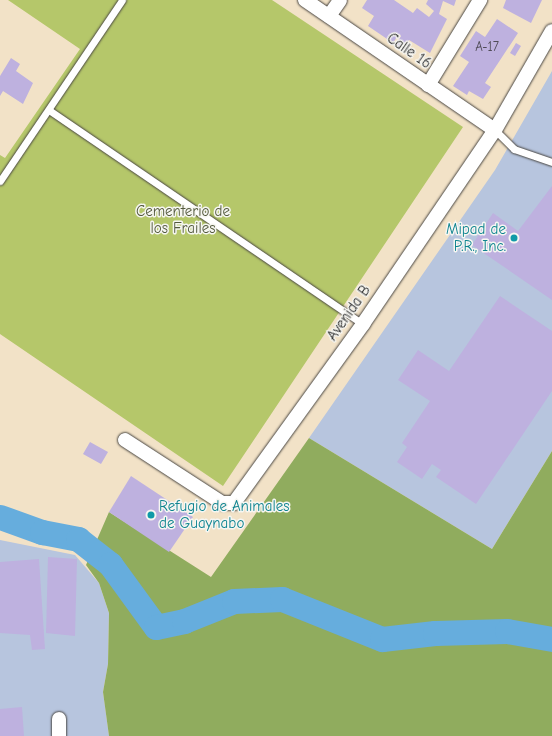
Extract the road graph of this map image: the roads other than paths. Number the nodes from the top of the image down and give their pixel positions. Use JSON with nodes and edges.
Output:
{"nodes":[{"id":1,"x":122,"y":0,"type":"edge"},
{"id":2,"x":305,"y":0,"type":"edge"},
{"id":3,"x":340,"y":0,"type":"edge"},
{"id":4,"x":480,"y":0,"type":"edge"},
{"id":5,"x":329,"y":16,"type":"junction"},
{"id":6,"x":552,"y":31,"type":"edge"},
{"id":7,"x":428,"y":85,"type":"junction"},
{"id":8,"x":49,"y":110,"type":"junction"},
{"id":9,"x":495,"y":130,"type":"junction"},
{"id":10,"x":552,"y":162,"type":"edge"},
{"id":11,"x":0,"y":181,"type":"edge"},
{"id":12,"x":363,"y":324,"type":"junction"},
{"id":13,"x":125,"y":440,"type":"dead end"},
{"id":14,"x":59,"y":719,"type":"dead end"},
{"id":15,"x":59,"y":736,"type":"edge"}],
"edges":[{"from":1,"to":8,"type":"lane"},
{"from":2,"to":5,"type":"street","name":"Calle 16"},
{"from":3,"to":5,"type":"street"},
{"from":4,"to":7,"type":"street"},
{"from":5,"to":7,"type":"street","name":"Calle 16"},
{"from":6,"to":9,"type":"street","name":"Avenida B"},
{"from":7,"to":9,"type":"street","name":"Calle 16"},
{"from":8,"to":11,"type":"lane"},
{"from":8,"to":12,"type":"lane"},
{"from":9,"to":10,"type":"lane"},
{"from":9,"to":12,"type":"street","name":"Avenida B"},
{"from":12,"to":13,"type":"street","name":"Avenida B"},
{"from":14,"to":15,"type":"street"}]}
